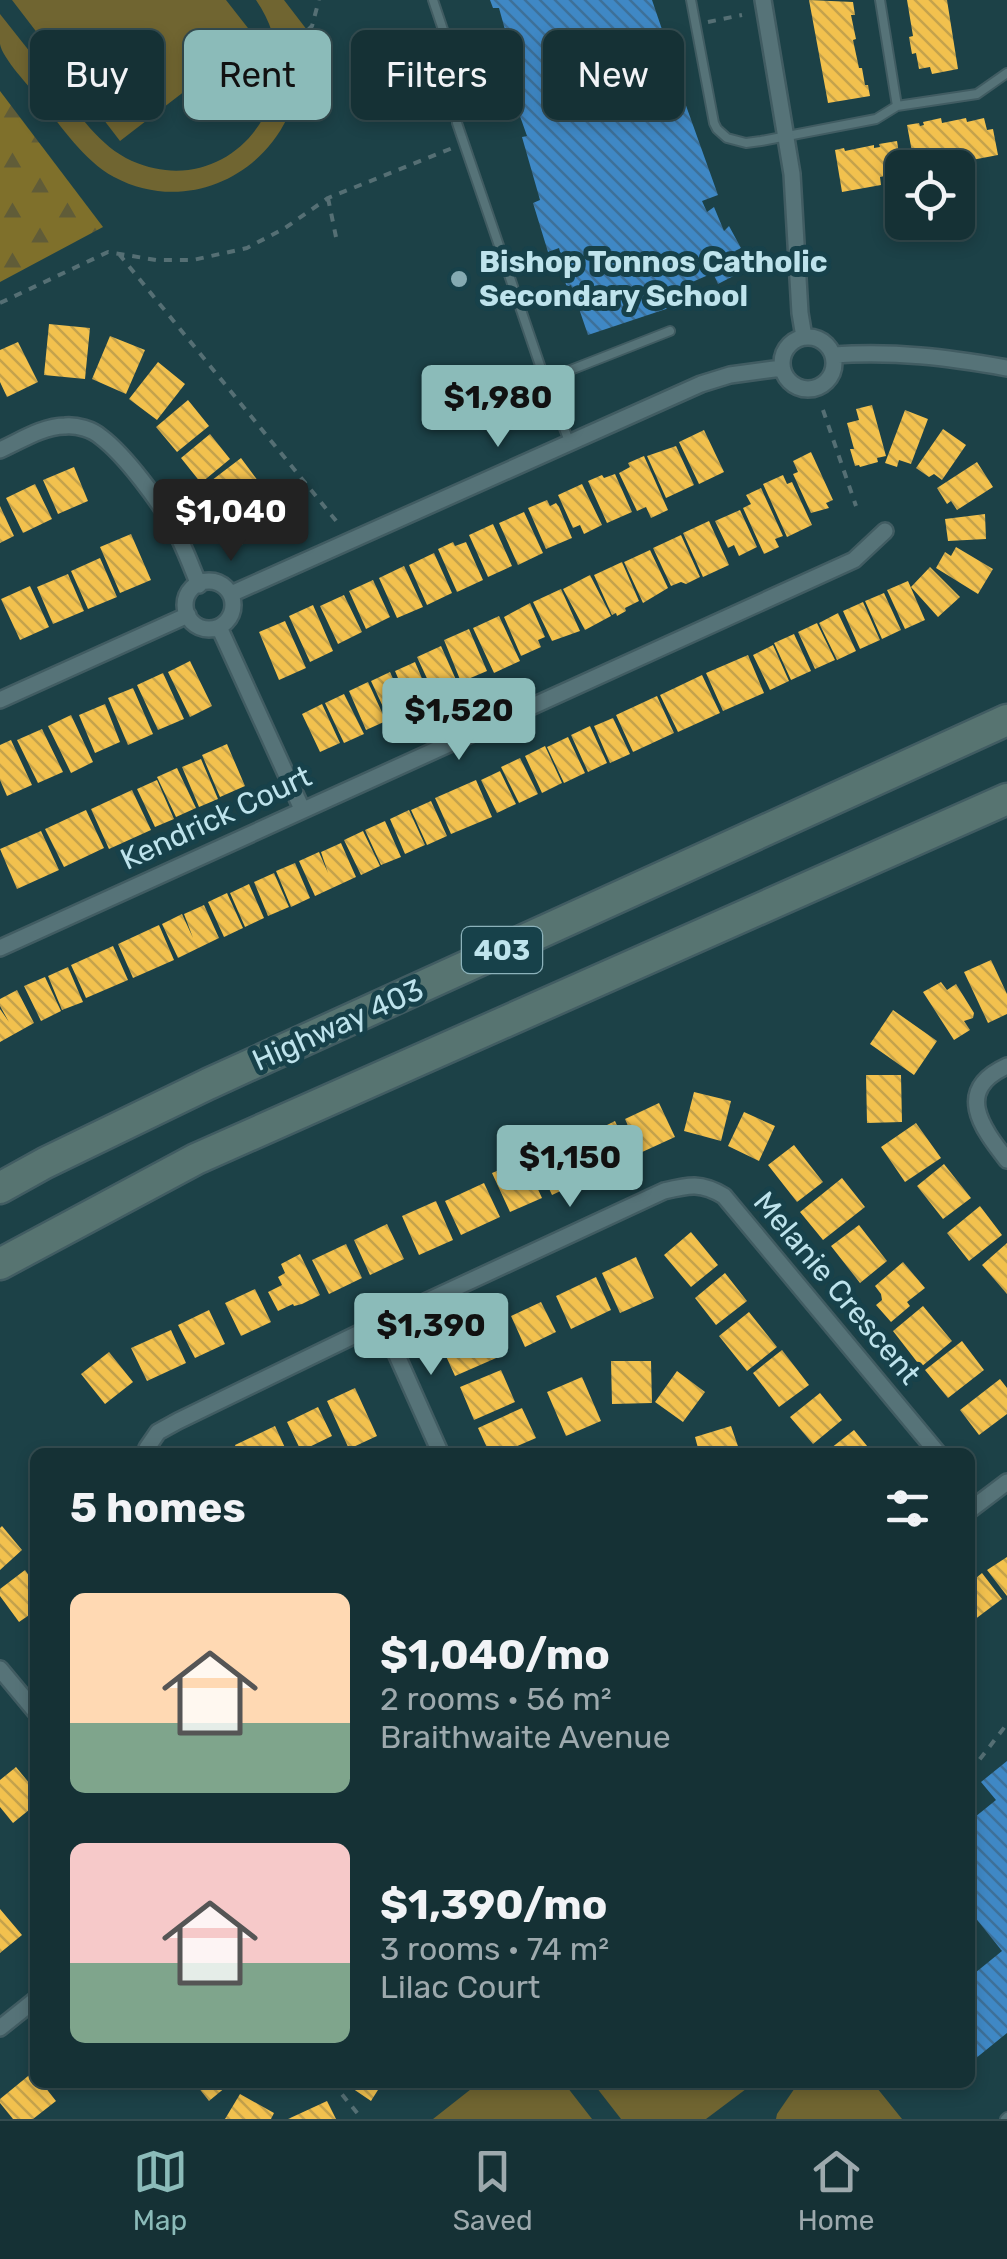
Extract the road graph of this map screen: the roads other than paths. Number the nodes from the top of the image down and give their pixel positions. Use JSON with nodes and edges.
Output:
{"nodes":[{"id":1,"x":432,"y":0,"type":"edge"},
{"id":2,"x":691,"y":0,"type":"edge"},
{"id":3,"x":763,"y":0,"type":"edge"},
{"id":4,"x":880,"y":0,"type":"edge"},
{"id":5,"x":1007,"y":74,"type":"edge"},
{"id":6,"x":897,"y":106,"type":"junction"},
{"id":7,"x":786,"y":136,"type":"junction"},
{"id":8,"x":670,"y":331,"type":"dead end"},
{"id":9,"x":804,"y":337,"type":"junction"},
{"id":10,"x":833,"y":355,"type":"junction"},
{"id":11,"x":782,"y":368,"type":"junction"},
{"id":12,"x":1007,"y":368,"type":"edge"},
{"id":13,"x":545,"y":380,"type":"junction"},
{"id":14,"x":570,"y":442,"type":"junction"},
{"id":15,"x":0,"y":450,"type":"edge"},
{"id":16,"x":886,"y":531,"type":"dead end"},
{"id":17,"x":199,"y":584,"type":"junction"},
{"id":18,"x":231,"y":594,"type":"junction"},
{"id":19,"x":188,"y":616,"type":"junction"},
{"id":20,"x":219,"y":627,"type":"junction"},
{"id":21,"x":0,"y":700,"type":"edge"},
{"id":22,"x":1007,"y":720,"type":"edge"},
{"id":23,"x":1007,"y":799,"type":"edge"},
{"id":24,"x":302,"y":809,"type":"junction"},
{"id":25,"x":0,"y":948,"type":"edge"},
{"id":26,"x":1007,"y":1066,"type":"edge"},
{"id":27,"x":1007,"y":1160,"type":"edge"},
{"id":28,"x":0,"y":1188,"type":"edge"},
{"id":29,"x":0,"y":1264,"type":"edge"},
{"id":30,"x":382,"y":1322,"type":"junction"},
{"id":31,"x":147,"y":1448,"type":"edge"},
{"id":32,"x":438,"y":1448,"type":"edge"},
{"id":33,"x":934,"y":1448,"type":"edge"},
{"id":34,"x":1007,"y":1482,"type":"edge"},
{"id":35,"x":975,"y":1501,"type":"edge"},
{"id":36,"x":0,"y":1669,"type":"edge"},
{"id":37,"x":30,"y":1705,"type":"edge"},
{"id":38,"x":30,"y":2004,"type":"edge"},
{"id":39,"x":0,"y":2028,"type":"edge"}],
"edges":[{"from":1,"to":13,"type":"lane"},
{"from":2,"to":7,"type":"lane"},
{"from":3,"to":7,"type":"street"},
{"from":4,"to":6,"type":"lane"},
{"from":5,"to":6,"type":"lane"},
{"from":6,"to":7,"type":"lane"},
{"from":7,"to":9,"type":"street"},
{"from":8,"to":13,"type":"lane"},
{"from":9,"to":10,"type":"street"},
{"from":9,"to":11,"type":"street"},
{"from":10,"to":11,"type":"street"},
{"from":10,"to":12,"type":"street"},
{"from":11,"to":14,"type":"street"},
{"from":13,"to":14,"type":"lane"},
{"from":14,"to":18,"type":"street"},
{"from":15,"to":17,"type":"street"},
{"from":16,"to":24,"type":"street","name":"Kendrick Court"},
{"from":17,"to":18,"type":"street"},
{"from":17,"to":19,"type":"street"},
{"from":18,"to":20,"type":"street"},
{"from":19,"to":20,"type":"street"},
{"from":19,"to":21,"type":"street"},
{"from":20,"to":24,"type":"street"},
{"from":22,"to":28,"type":"highway","name":"Highway 403","number":"403"},
{"from":23,"to":29,"type":"highway","number":"403"},
{"from":24,"to":25,"type":"street","name":"Kendrick Court"},
{"from":26,"to":27,"type":"street"},
{"from":30,"to":31,"type":"street","name":"Melanie Crescent"},
{"from":30,"to":32,"type":"street"},
{"from":30,"to":33,"type":"street","name":"Melanie Crescent"},
{"from":34,"to":35,"type":"street"},
{"from":36,"to":37,"type":"street"},
{"from":38,"to":39,"type":"street"}]}
